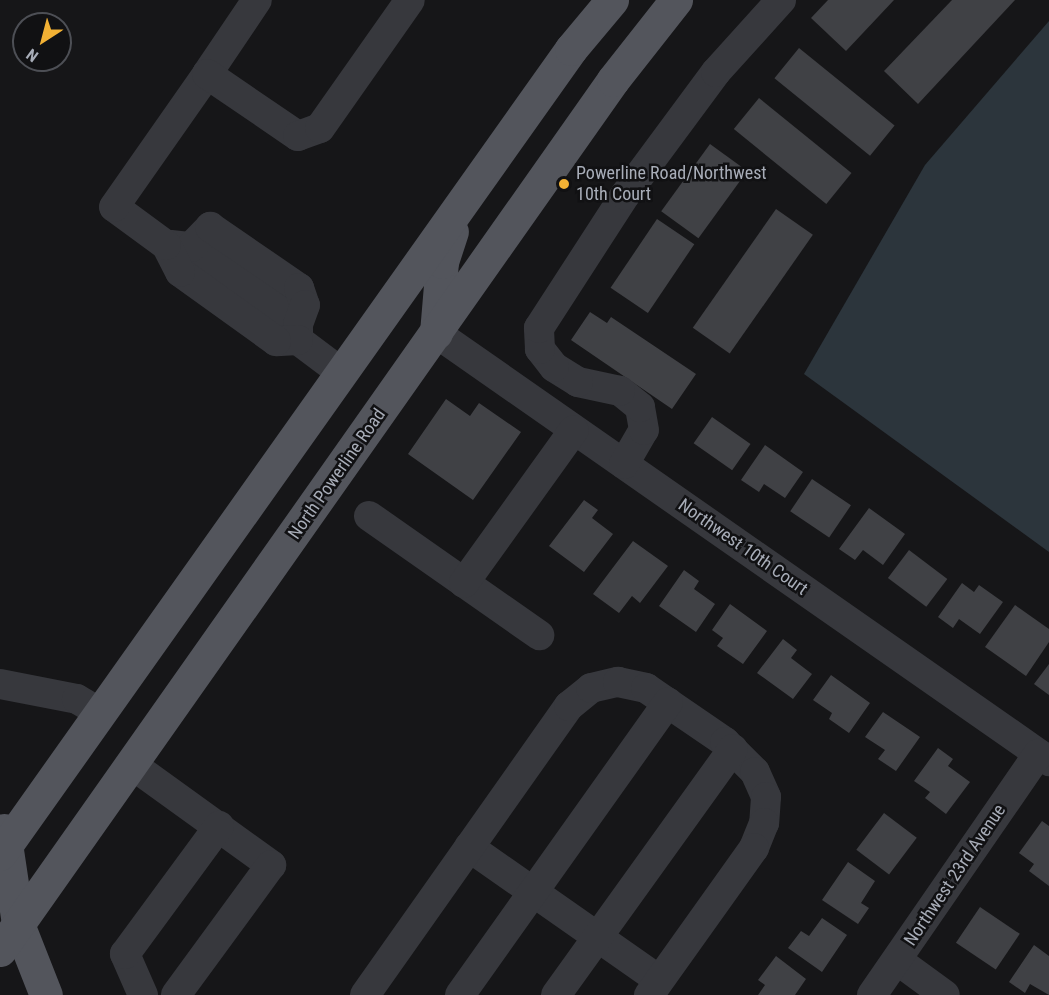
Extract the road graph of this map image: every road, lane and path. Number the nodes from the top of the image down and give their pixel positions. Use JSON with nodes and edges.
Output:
{"nodes":[{"id":1,"x":257,"y":0,"type":"edge"},
{"id":2,"x":410,"y":0,"type":"edge"},
{"id":3,"x":612,"y":0,"type":"edge"},
{"id":4,"x":676,"y":0,"type":"edge"},
{"id":5,"x":781,"y":0,"type":"edge"},
{"id":6,"x":207,"y":74,"type":"junction"},
{"id":7,"x":460,"y":207,"type":"junction"},
{"id":8,"x":178,"y":246,"type":"junction"},
{"id":9,"x":298,"y":332,"type":"junction"},
{"id":10,"x":436,"y":333,"type":"junction"},
{"id":11,"x":342,"y":373,"type":"junction"},
{"id":12,"x":574,"y":430,"type":"junction"},
{"id":13,"x":624,"y":465,"type":"junction"},
{"id":14,"x":369,"y":516,"type":"dead end"},
{"id":15,"x":464,"y":583,"type":"junction"},
{"id":16,"x":539,"y":635,"type":"dead end"},
{"id":17,"x":0,"y":684,"type":"edge"},
{"id":18,"x":668,"y":702,"type":"junction"},
{"id":19,"x":100,"y":713,"type":"junction"},
{"id":20,"x":733,"y":749,"type":"junction"},
{"id":21,"x":1044,"y":757,"type":"edge"},
{"id":22,"x":131,"y":764,"type":"junction"},
{"id":23,"x":219,"y":826,"type":"junction"},
{"id":24,"x":3,"y":838,"type":"edge"},
{"id":25,"x":469,"y":847,"type":"junction"},
{"id":26,"x":532,"y":891,"type":"junction"},
{"id":27,"x":6,"y":929,"type":"edge"},
{"id":28,"x":596,"y":937,"type":"junction"},
{"id":29,"x":897,"y":960,"type":"junction"},
{"id":30,"x":654,"y":988,"type":"edge"},
{"id":31,"x":179,"y":993,"type":"edge"},
{"id":32,"x":46,"y":995,"type":"edge"},
{"id":33,"x":143,"y":995,"type":"edge"},
{"id":34,"x":365,"y":995,"type":"edge"},
{"id":35,"x":460,"y":995,"type":"edge"},
{"id":36,"x":556,"y":995,"type":"edge"},
{"id":37,"x":872,"y":995,"type":"edge"},
{"id":38,"x":945,"y":995,"type":"edge"}],
"edges":[{"from":1,"to":6,"type":"street"},
{"from":2,"to":6,"type":"street"},
{"from":3,"to":7,"type":"main road"},
{"from":4,"to":10,"type":"main road","name":"North Powerline Road"},
{"from":5,"to":13,"type":"street"},
{"from":6,"to":8,"type":"street"},
{"from":7,"to":10,"type":"main road"},
{"from":7,"to":11,"type":"main road"},
{"from":8,"to":9,"type":"street"},
{"from":8,"to":9,"type":"street"},
{"from":9,"to":11,"type":"street"},
{"from":10,"to":12,"type":"street","name":"Northwest 10th Court"},
{"from":10,"to":22,"type":"main road","name":"North Powerline Road"},
{"from":11,"to":19,"type":"main road"},
{"from":12,"to":13,"type":"street","name":"Northwest 10th Court"},
{"from":12,"to":15,"type":"street"},
{"from":13,"to":21,"type":"street","name":"Northwest 10th Court"},
{"from":14,"to":15,"type":"street"},
{"from":15,"to":16,"type":"street"},
{"from":17,"to":19,"type":"street"},
{"from":18,"to":20,"type":"street"},
{"from":18,"to":25,"type":"street"},
{"from":18,"to":26,"type":"street"},
{"from":19,"to":24,"type":"main road"},
{"from":20,"to":28,"type":"street"},
{"from":20,"to":30,"type":"street"},
{"from":21,"to":29,"type":"street","name":"Northwest 23rd Avenue"},
{"from":22,"to":23,"type":"street"},
{"from":22,"to":27,"type":"main road","name":"North Powerline Road"},
{"from":23,"to":31,"type":"street"},
{"from":23,"to":33,"type":"street"},
{"from":24,"to":27,"type":"main road"},
{"from":25,"to":26,"type":"street"},
{"from":25,"to":34,"type":"street"},
{"from":26,"to":28,"type":"street"},
{"from":26,"to":35,"type":"street"},
{"from":27,"to":32,"type":"main road"},
{"from":28,"to":30,"type":"street"},
{"from":28,"to":36,"type":"street"},
{"from":29,"to":37,"type":"street","name":"Northwest 23rd Avenue"},
{"from":29,"to":38,"type":"street"}]}
